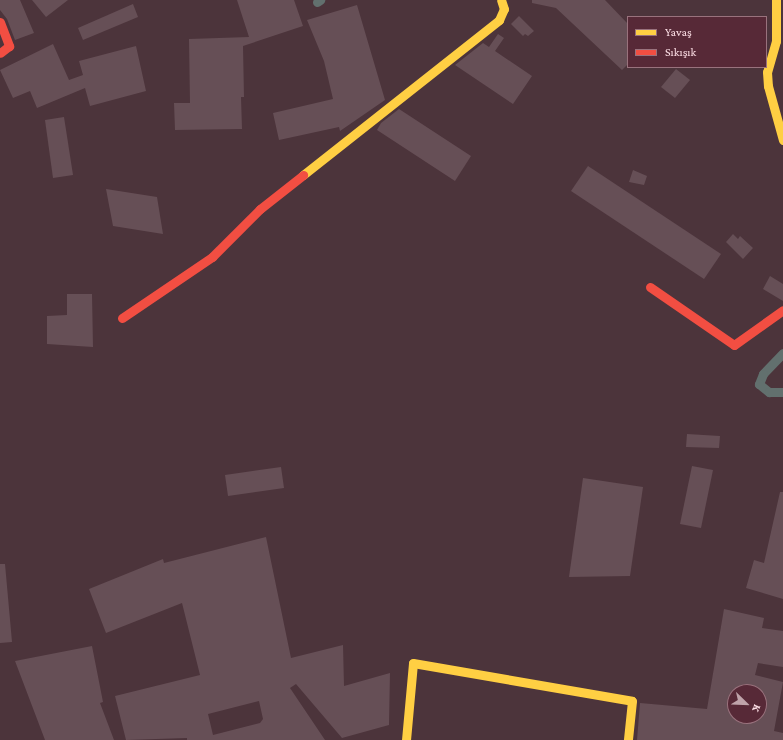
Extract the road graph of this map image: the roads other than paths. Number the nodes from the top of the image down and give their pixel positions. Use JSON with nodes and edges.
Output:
{"nodes":[{"id":1,"x":501,"y":0,"type":"edge"},
{"id":2,"x":776,"y":0,"type":"edge"},
{"id":3,"x":0,"y":22,"type":"edge"},
{"id":4,"x":0,"y":53,"type":"edge"},
{"id":5,"x":783,"y":140,"type":"edge"},
{"id":6,"x":650,"y":287,"type":"dead end"},
{"id":7,"x":783,"y":310,"type":"edge"},
{"id":8,"x":122,"y":318,"type":"dead end"},
{"id":9,"x":783,"y":353,"type":"edge"},
{"id":10,"x":783,"y":392,"type":"edge"},
{"id":11,"x":406,"y":740,"type":"edge"},
{"id":12,"x":628,"y":740,"type":"edge"}],
"edges":[{"from":1,"to":8,"type":"street"},
{"from":2,"to":5,"type":"street"},
{"from":3,"to":4,"type":"street"},
{"from":6,"to":7,"type":"street"},
{"from":9,"to":10,"type":"street"},
{"from":11,"to":12,"type":"street"}]}
